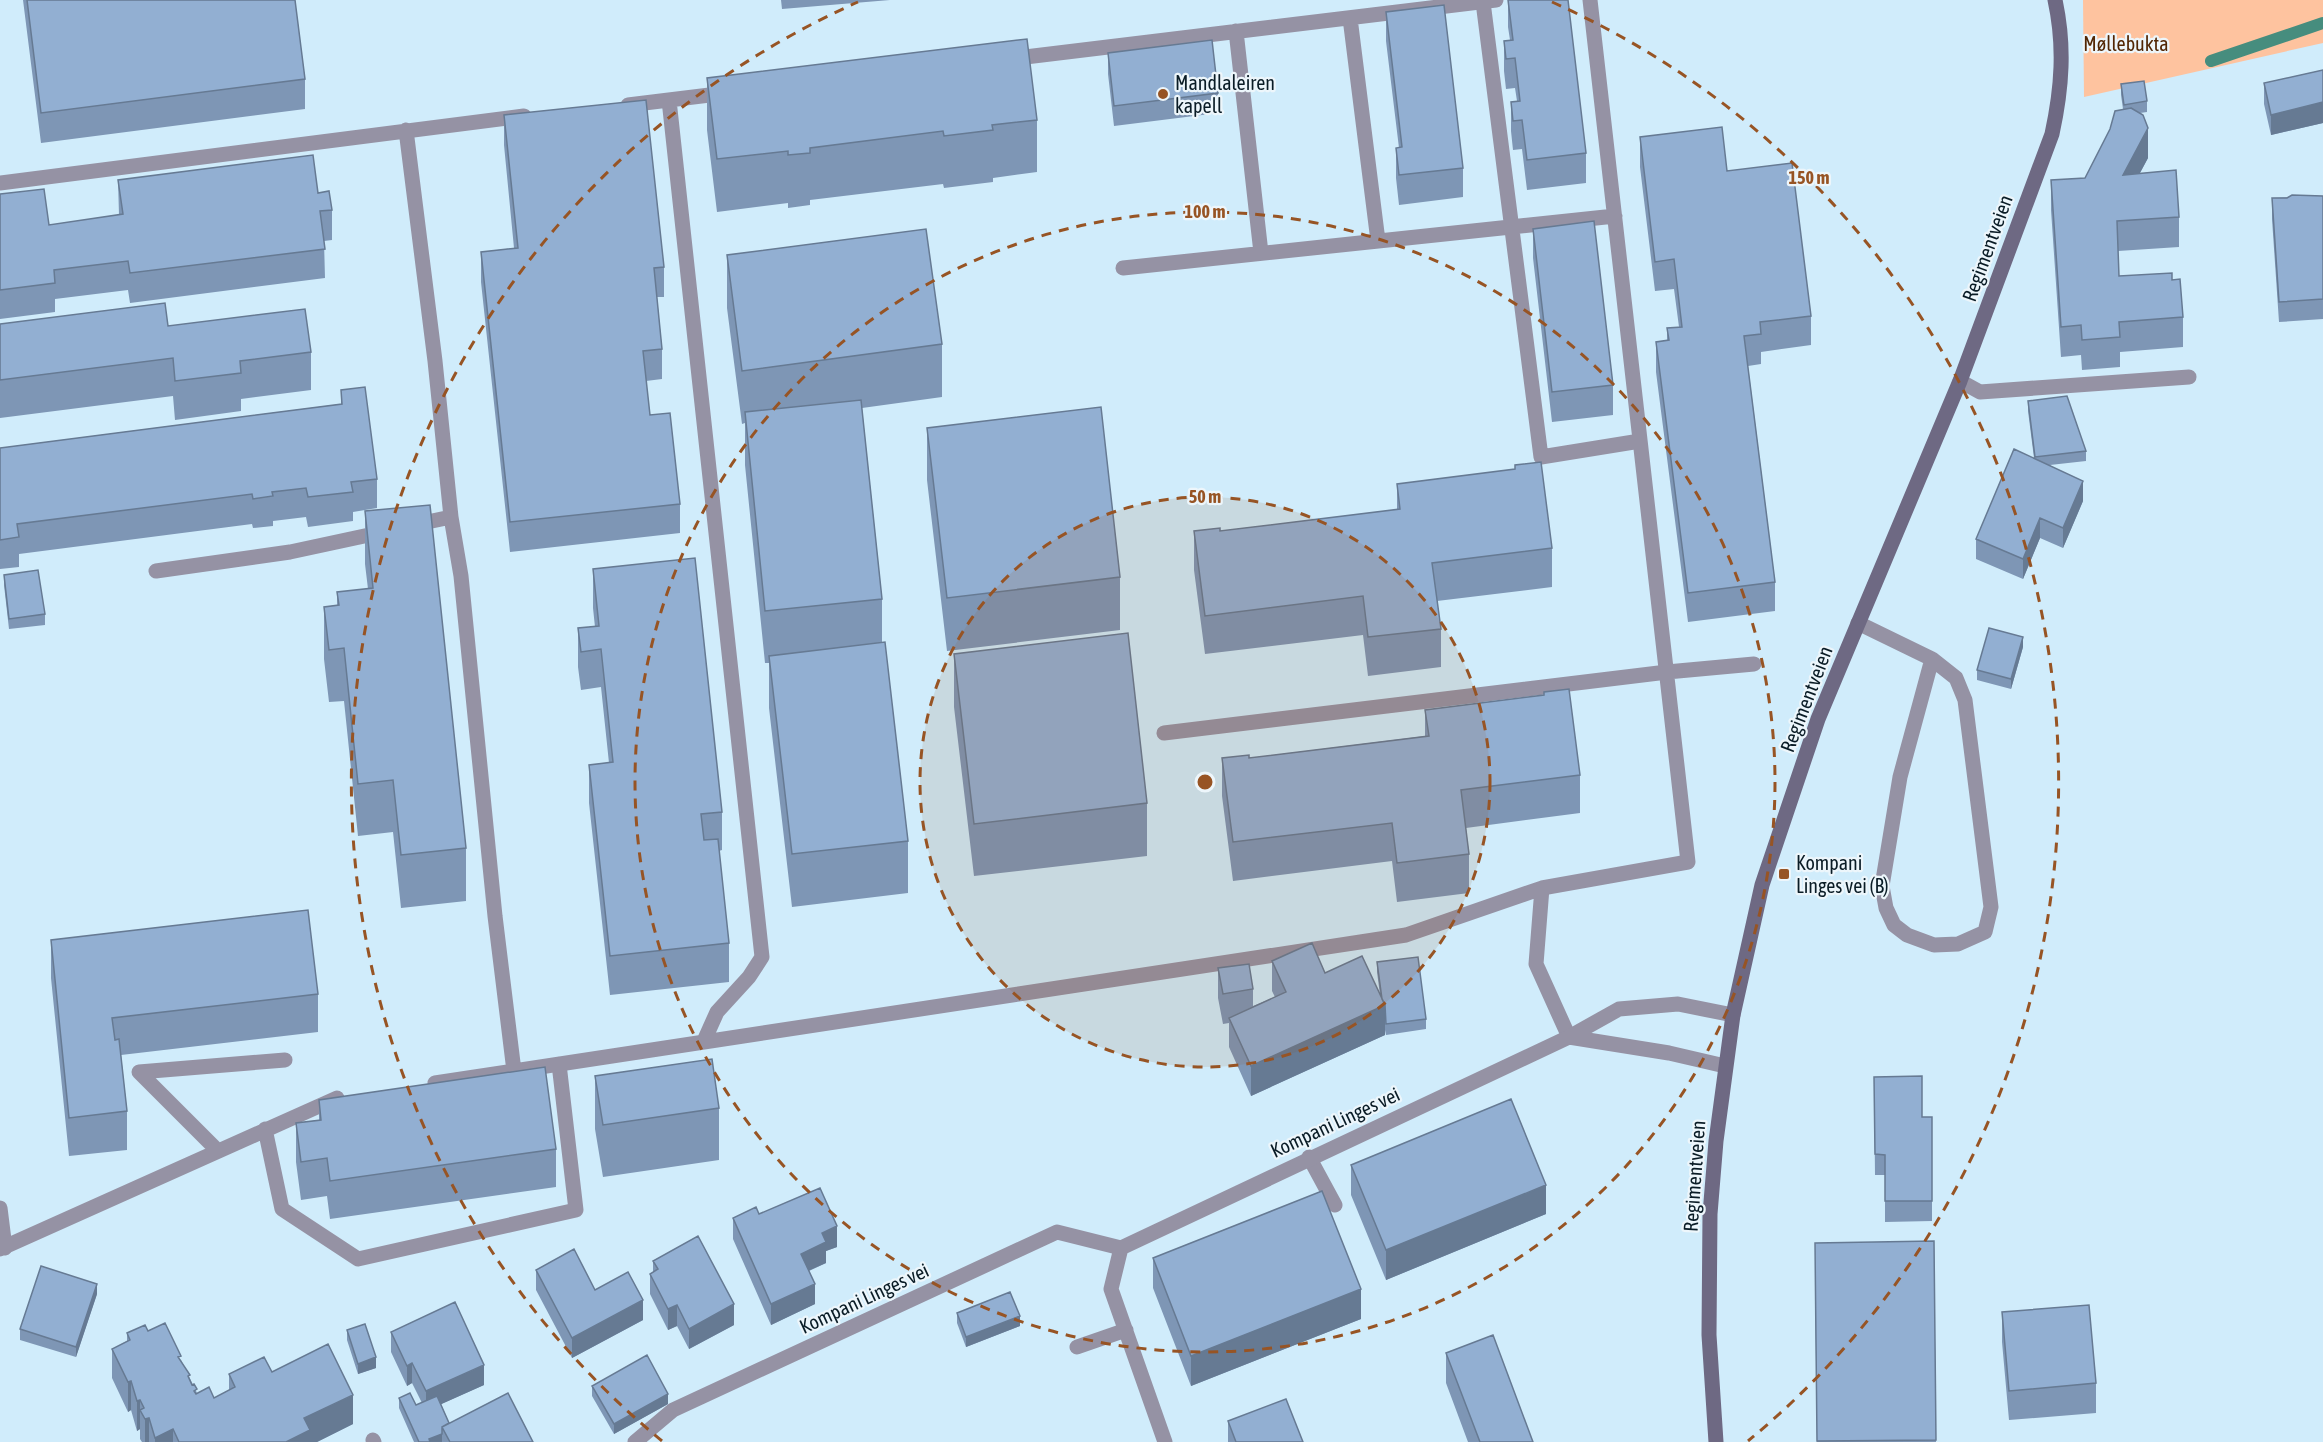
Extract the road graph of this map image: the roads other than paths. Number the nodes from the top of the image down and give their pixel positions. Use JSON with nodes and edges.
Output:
{"nodes":[{"id":1,"x":1590,"y":0,"type":"edge"},
{"id":2,"x":2055,"y":0,"type":"edge"},
{"id":3,"x":1489,"y":1,"type":"edge"},
{"id":4,"x":1350,"y":18,"type":"junction"},
{"id":5,"x":1236,"y":31,"type":"junction"},
{"id":6,"x":988,"y":62,"type":"edge"},
{"id":7,"x":740,"y":92,"type":"edge"},
{"id":8,"x":669,"y":100,"type":"junction"},
{"id":9,"x":615,"y":106,"type":"edge"},
{"id":10,"x":539,"y":114,"type":"edge"},
{"id":11,"x":406,"y":130,"type":"junction"},
{"id":12,"x":0,"y":183,"type":"edge"},
{"id":13,"x":1615,"y":216,"type":"junction"},
{"id":14,"x":1512,"y":227,"type":"junction"},
{"id":15,"x":1378,"y":242,"type":"junction"},
{"id":16,"x":1261,"y":254,"type":"junction"},
{"id":17,"x":1122,"y":268,"type":"dead end"},
{"id":18,"x":2189,"y":377,"type":"dead end"},
{"id":19,"x":1960,"y":381,"type":"junction"},
{"id":20,"x":1640,"y":441,"type":"junction"},
{"id":21,"x":451,"y":517,"type":"junction"},
{"id":22,"x":156,"y":571,"type":"dead end"},
{"id":23,"x":1858,"y":623,"type":"junction"},
{"id":24,"x":1932,"y":659,"type":"junction"},
{"id":25,"x":1754,"y":664,"type":"dead end"},
{"id":26,"x":1667,"y":672,"type":"junction"},
{"id":27,"x":1164,"y":733,"type":"dead end"},
{"id":28,"x":1542,"y":888,"type":"junction"},
{"id":29,"x":1733,"y":1015,"type":"junction"},
{"id":30,"x":1569,"y":1037,"type":"junction"},
{"id":31,"x":704,"y":1041,"type":"junction"},
{"id":32,"x":285,"y":1060,"type":"dead end"},
{"id":33,"x":559,"y":1064,"type":"junction"},
{"id":34,"x":1725,"y":1066,"type":"junction"},
{"id":35,"x":514,"y":1071,"type":"junction"},
{"id":36,"x":423,"y":1085,"type":"edge"},
{"id":37,"x":355,"y":1095,"type":"edge"},
{"id":38,"x":265,"y":1129,"type":"junction"},
{"id":39,"x":217,"y":1150,"type":"junction"},
{"id":40,"x":1309,"y":1157,"type":"junction"},
{"id":41,"x":1335,"y":1205,"type":"dead end"},
{"id":42,"x":0,"y":1208,"type":"edge"},
{"id":43,"x":1121,"y":1248,"type":"junction"},
{"id":44,"x":2,"y":1249,"type":"edge"},
{"id":45,"x":1126,"y":1330,"type":"junction"},
{"id":46,"x":1077,"y":1347,"type":"dead end"},
{"id":47,"x":635,"y":1442,"type":"edge"},
{"id":48,"x":1165,"y":1442,"type":"edge"},
{"id":49,"x":1716,"y":1442,"type":"edge"}],
"edges":[{"from":1,"to":13,"type":"street"},
{"from":2,"to":19,"type":"main road","name":"Regimentveien"},
{"from":3,"to":4,"type":"street"},
{"from":3,"to":14,"type":"street"},
{"from":4,"to":5,"type":"street"},
{"from":4,"to":15,"type":"street"},
{"from":5,"to":6,"type":"street"},
{"from":5,"to":16,"type":"street"},
{"from":7,"to":8,"type":"street"},
{"from":8,"to":9,"type":"street"},
{"from":8,"to":31,"type":"street"},
{"from":10,"to":11,"type":"street"},
{"from":11,"to":12,"type":"street"},
{"from":11,"to":21,"type":"street"},
{"from":13,"to":14,"type":"street"},
{"from":13,"to":20,"type":"street"},
{"from":14,"to":15,"type":"street"},
{"from":14,"to":20,"type":"street"},
{"from":15,"to":16,"type":"street"},
{"from":16,"to":17,"type":"street"},
{"from":18,"to":19,"type":"street"},
{"from":19,"to":23,"type":"main road","name":"Regimentveien"},
{"from":20,"to":26,"type":"street"},
{"from":21,"to":22,"type":"street"},
{"from":21,"to":35,"type":"street"},
{"from":23,"to":24,"type":"street"},
{"from":23,"to":29,"type":"main road","name":"Regimentveien"},
{"from":24,"to":24,"type":"street"},
{"from":25,"to":26,"type":"street"},
{"from":26,"to":27,"type":"street"},
{"from":26,"to":28,"type":"street"},
{"from":28,"to":30,"type":"street"},
{"from":28,"to":31,"type":"street"},
{"from":29,"to":30,"type":"street","name":"Kompani Linges vei"},
{"from":29,"to":34,"type":"main road","name":"Regimentveien"},
{"from":30,"to":34,"type":"street"},
{"from":30,"to":40,"type":"street","name":"Kompani Linges vei"},
{"from":31,"to":33,"type":"street"},
{"from":32,"to":39,"type":"street"},
{"from":33,"to":35,"type":"street"},
{"from":33,"to":38,"type":"street"},
{"from":34,"to":49,"type":"main road","name":"Regimentveien"},
{"from":35,"to":36,"type":"street"},
{"from":37,"to":38,"type":"street"},
{"from":38,"to":39,"type":"street"},
{"from":39,"to":44,"type":"street"},
{"from":40,"to":41,"type":"street"},
{"from":40,"to":43,"type":"street","name":"Kompani Linges vei"},
{"from":42,"to":44,"type":"street"},
{"from":43,"to":45,"type":"street"},
{"from":43,"to":47,"type":"street","name":"Kompani Linges vei"},
{"from":45,"to":46,"type":"street"},
{"from":45,"to":48,"type":"street"}]}
